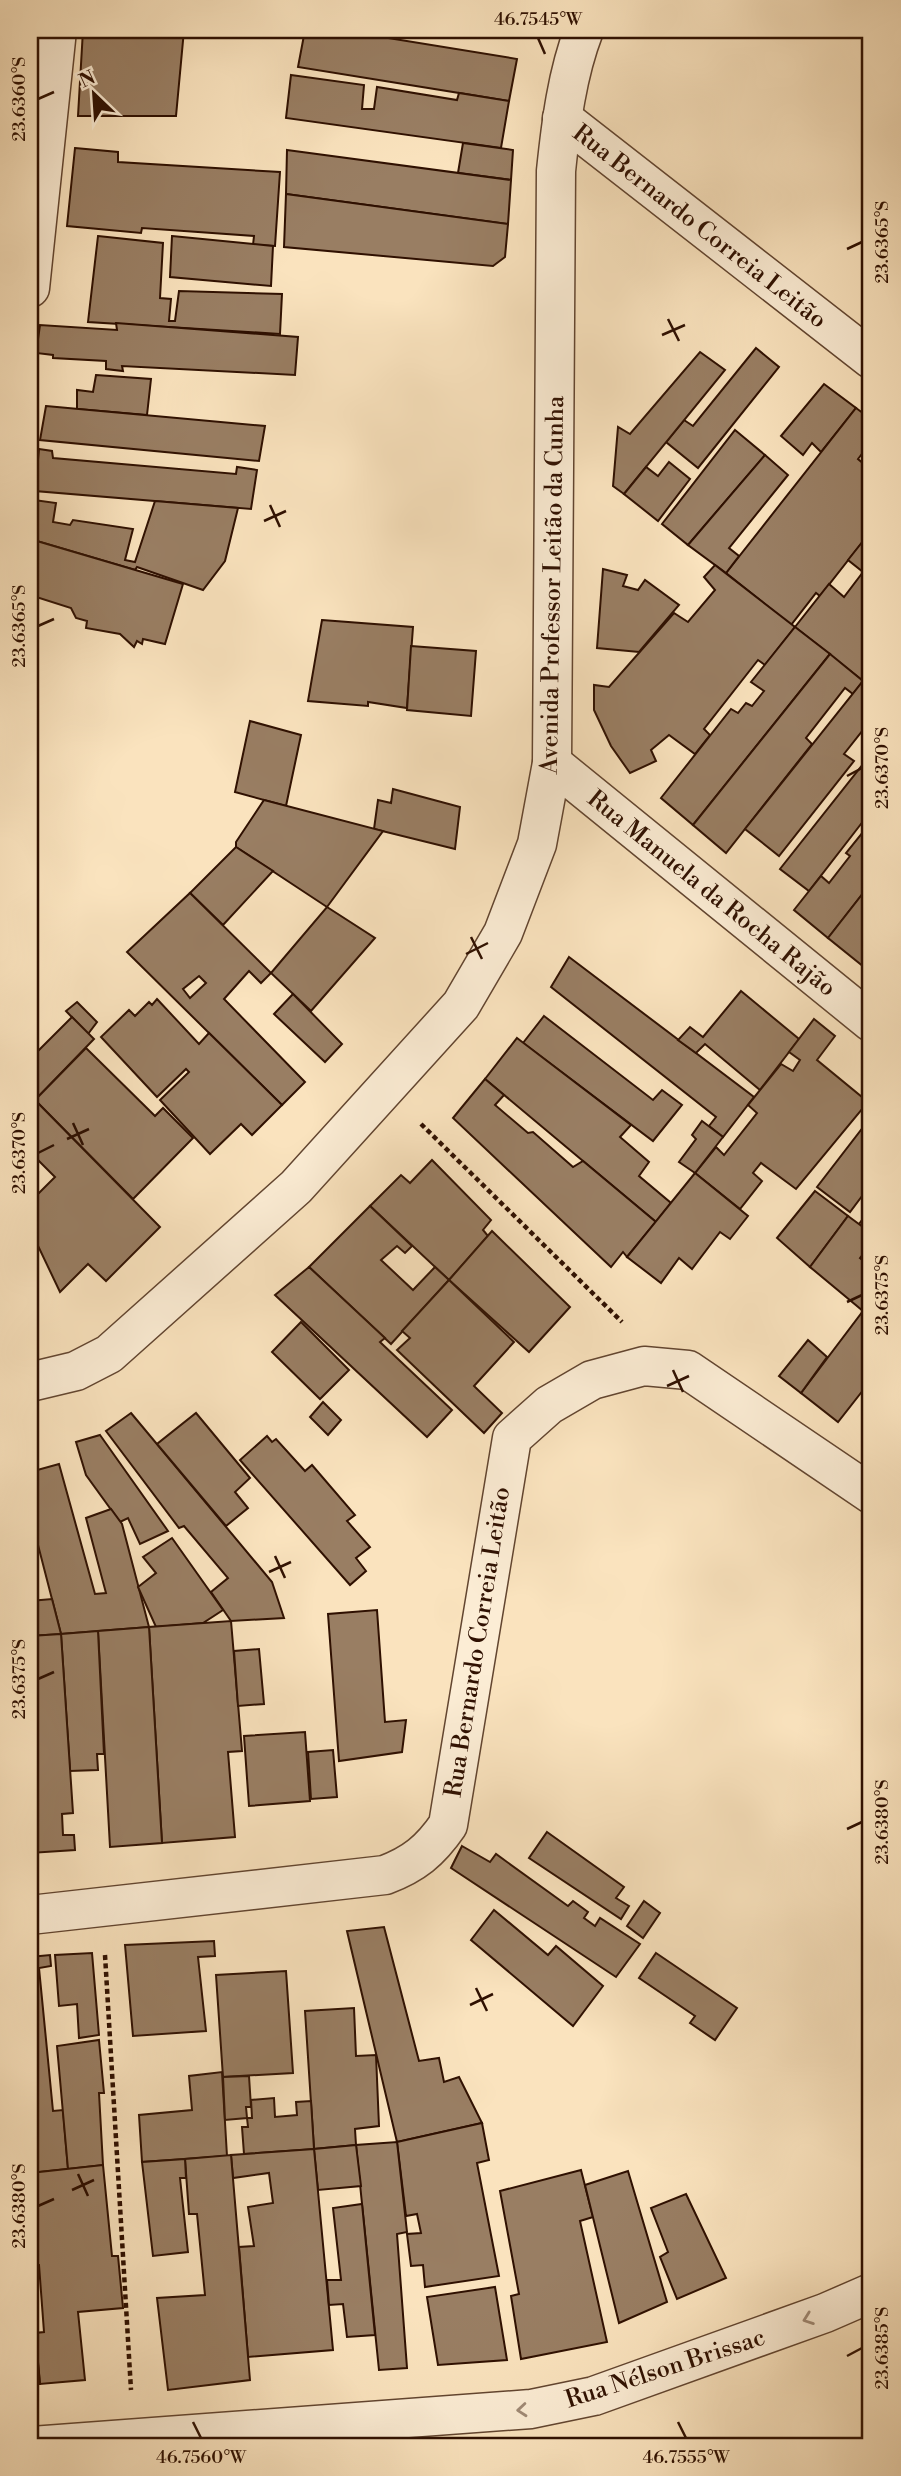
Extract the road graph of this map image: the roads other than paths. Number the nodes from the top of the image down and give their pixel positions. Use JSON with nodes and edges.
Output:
{"nodes":[{"id":1,"x":57,"y":30,"type":"edge"},
{"id":2,"x":584,"y":30,"type":"edge"},
{"id":3,"x":562,"y":118,"type":"junction"},
{"id":4,"x":30,"y":288,"type":"edge"},
{"id":5,"x":871,"y":359,"type":"edge"},
{"id":6,"x":552,"y":763,"type":"junction"},
{"id":7,"x":871,"y":1022,"type":"edge"},
{"id":8,"x":30,"y":1382,"type":"edge"},
{"id":9,"x":871,"y":1494,"type":"edge"},
{"id":10,"x":30,"y":1915,"type":"edge"},
{"id":11,"x":871,"y":2293,"type":"edge"},
{"id":12,"x":32,"y":2446,"type":"edge"}],
"edges":[{"from":1,"to":4,"type":"street"},
{"from":2,"to":3,"type":"street","name":"Avenida Professor Leitão da Cunha"},
{"from":3,"to":5,"type":"street","name":"Rua Bernardo Correia Leitão"},
{"from":3,"to":6,"type":"street","name":"Avenida Professor Leitão da Cunha"},
{"from":6,"to":7,"type":"street","name":"Rua Manuela da Rocha Rajão"},
{"from":6,"to":8,"type":"street","name":"Avenida Professor Leitão da Cunha"},
{"from":9,"to":10,"type":"street","name":"Rua Bernardo Correia Leitão"},
{"from":11,"to":12,"type":"street","name":"Rua Nélson Brissac","one_way":true}]}
